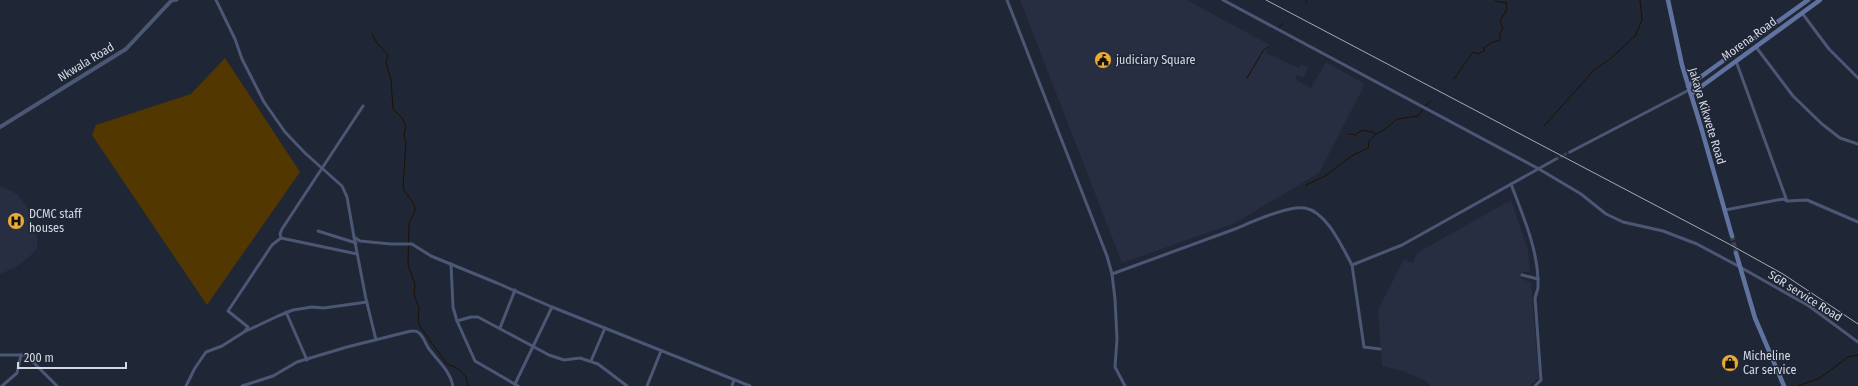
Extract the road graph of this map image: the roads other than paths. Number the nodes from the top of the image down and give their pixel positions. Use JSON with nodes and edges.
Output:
{"nodes":[{"id":1,"x":177,"y":0,"type":"edge"},
{"id":2,"x":216,"y":0,"type":"edge"},
{"id":3,"x":1008,"y":0,"type":"edge"},
{"id":4,"x":1223,"y":0,"type":"edge"},
{"id":5,"x":1668,"y":0,"type":"edge"},
{"id":6,"x":1808,"y":0,"type":"edge"},
{"id":7,"x":1820,"y":0,"type":"edge"},
{"id":8,"x":172,"y":1,"type":"edge"},
{"id":9,"x":1802,"y":13,"type":"junction"},
{"id":10,"x":1756,"y":47,"type":"junction"},
{"id":11,"x":1736,"y":61,"type":"junction"},
{"id":12,"x":1858,"y":78,"type":"edge"},
{"id":13,"x":1690,"y":90,"type":"junction"},
{"id":14,"x":363,"y":106,"type":"dead end"},
{"id":15,"x":0,"y":127,"type":"edge"},
{"id":16,"x":1858,"y":144,"type":"edge"},
{"id":17,"x":1570,"y":152,"type":"tunnel mouth"},
{"id":18,"x":1556,"y":159,"type":"tunnel mouth"},
{"id":19,"x":322,"y":168,"type":"junction"},
{"id":20,"x":1540,"y":169,"type":"junction"},
{"id":21,"x":1510,"y":184,"type":"junction"},
{"id":22,"x":1787,"y":201,"type":"junction"},
{"id":23,"x":1725,"y":210,"type":"junction"},
{"id":24,"x":1858,"y":222,"type":"edge"},
{"id":25,"x":318,"y":231,"type":"dead end"},
{"id":26,"x":1732,"y":236,"type":"tunnel mouth"},
{"id":27,"x":354,"y":237,"type":"junction"},
{"id":28,"x":281,"y":238,"type":"junction"},
{"id":29,"x":356,"y":243,"type":"junction"},
{"id":30,"x":1736,"y":253,"type":"tunnel mouth"},
{"id":31,"x":358,"y":254,"type":"junction"},
{"id":32,"x":451,"y":264,"type":"junction"},
{"id":33,"x":1352,"y":265,"type":"junction"},
{"id":34,"x":1740,"y":267,"type":"junction"},
{"id":35,"x":1112,"y":274,"type":"junction"},
{"id":36,"x":1522,"y":275,"type":"dead end"},
{"id":37,"x":1538,"y":279,"type":"junction"},
{"id":38,"x":515,"y":290,"type":"junction"},
{"id":39,"x":367,"y":302,"type":"junction"},
{"id":40,"x":552,"y":307,"type":"junction"},
{"id":41,"x":286,"y":312,"type":"junction"},
{"id":42,"x":457,"y":322,"type":"junction"},
{"id":43,"x":500,"y":328,"type":"junction"},
{"id":44,"x":606,"y":328,"type":"junction"},
{"id":45,"x":245,"y":331,"type":"junction"},
{"id":46,"x":376,"y":340,"type":"junction"},
{"id":47,"x":1858,"y":342,"type":"edge"},
{"id":48,"x":534,"y":347,"type":"junction"},
{"id":49,"x":1380,"y":349,"type":"dead end"},
{"id":50,"x":661,"y":351,"type":"junction"},
{"id":51,"x":0,"y":355,"type":"edge"},
{"id":52,"x":21,"y":355,"type":"junction"},
{"id":53,"x":307,"y":360,"type":"junction"},
{"id":54,"x":591,"y":361,"type":"junction"},
{"id":55,"x":734,"y":380,"type":"junction"},
{"id":56,"x":516,"y":385,"type":"edge"},
{"id":57,"x":1,"y":386,"type":"edge"},
{"id":58,"x":57,"y":386,"type":"edge"},
{"id":59,"x":186,"y":386,"type":"edge"},
{"id":60,"x":242,"y":386,"type":"edge"},
{"id":61,"x":453,"y":386,"type":"edge"},
{"id":62,"x":627,"y":386,"type":"edge"},
{"id":63,"x":647,"y":386,"type":"edge"},
{"id":64,"x":732,"y":386,"type":"edge"},
{"id":65,"x":750,"y":386,"type":"edge"},
{"id":66,"x":1125,"y":386,"type":"edge"},
{"id":67,"x":1535,"y":386,"type":"edge"},
{"id":68,"x":1784,"y":386,"type":"edge"}],
"edges":[{"from":1,"to":8,"type":"street"},
{"from":2,"to":19,"type":"street"},
{"from":3,"to":35,"type":"street"},
{"from":4,"to":20,"type":"street","name":"SGR service Road"},
{"from":5,"to":13,"type":"main road","name":"Jakaya Kikwete Road"},
{"from":6,"to":13,"type":"main road","name":"Morena Road"},
{"from":7,"to":9,"type":"main road","name":"Morena Road"},
{"from":8,"to":15,"type":"street","name":"Nkwala Road"},
{"from":9,"to":10,"type":"main road","name":"Morena Road"},
{"from":9,"to":12,"type":"street"},
{"from":10,"to":11,"type":"main road","name":"Morena Road"},
{"from":10,"to":16,"type":"street"},
{"from":11,"to":13,"type":"main road","name":"Morena Road"},
{"from":11,"to":22,"type":"street"},
{"from":13,"to":17,"type":"street"},
{"from":13,"to":23,"type":"main road","name":"Jakaya Kikwete Road"},
{"from":14,"to":19,"type":"street"},
{"from":18,"to":20,"type":"street"},
{"from":19,"to":27,"type":"street"},
{"from":19,"to":28,"type":"street"},
{"from":20,"to":21,"type":"street"},
{"from":20,"to":34,"type":"street","name":"SGR service Road"},
{"from":21,"to":33,"type":"street"},
{"from":21,"to":37,"type":"street"},
{"from":22,"to":23,"type":"street"},
{"from":22,"to":24,"type":"street"},
{"from":23,"to":26,"type":"main road","name":"Jakaya Kikwete Road"},
{"from":25,"to":29,"type":"street"},
{"from":27,"to":29,"type":"street"},
{"from":27,"to":32,"type":"street"},
{"from":28,"to":31,"type":"street"},
{"from":28,"to":45,"type":"street"},
{"from":29,"to":31,"type":"street"},
{"from":30,"to":34,"type":"main road"},
{"from":31,"to":39,"type":"street"},
{"from":32,"to":38,"type":"street"},
{"from":32,"to":42,"type":"street"},
{"from":33,"to":35,"type":"street"},
{"from":33,"to":49,"type":"street"},
{"from":34,"to":47,"type":"street","name":"SGR service Road"},
{"from":34,"to":68,"type":"main road"},
{"from":35,"to":66,"type":"street"},
{"from":36,"to":37,"type":"street"},
{"from":37,"to":67,"type":"street"},
{"from":38,"to":40,"type":"street"},
{"from":38,"to":43,"type":"street"},
{"from":39,"to":41,"type":"street"},
{"from":39,"to":46,"type":"street"},
{"from":40,"to":44,"type":"street"},
{"from":40,"to":48,"type":"street"},
{"from":41,"to":45,"type":"street"},
{"from":41,"to":53,"type":"street"},
{"from":42,"to":43,"type":"street"},
{"from":42,"to":56,"type":"street"},
{"from":43,"to":48,"type":"street"},
{"from":44,"to":50,"type":"street"},
{"from":44,"to":54,"type":"street"},
{"from":45,"to":59,"type":"street"},
{"from":46,"to":53,"type":"street"},
{"from":46,"to":61,"type":"street"},
{"from":48,"to":54,"type":"street"},
{"from":48,"to":56,"type":"street"},
{"from":50,"to":55,"type":"street"},
{"from":50,"to":63,"type":"street"},
{"from":51,"to":52,"type":"street"},
{"from":52,"to":57,"type":"street"},
{"from":52,"to":58,"type":"street"},
{"from":53,"to":60,"type":"street"},
{"from":54,"to":62,"type":"street"},
{"from":55,"to":64,"type":"street"},
{"from":55,"to":65,"type":"street"}]}
